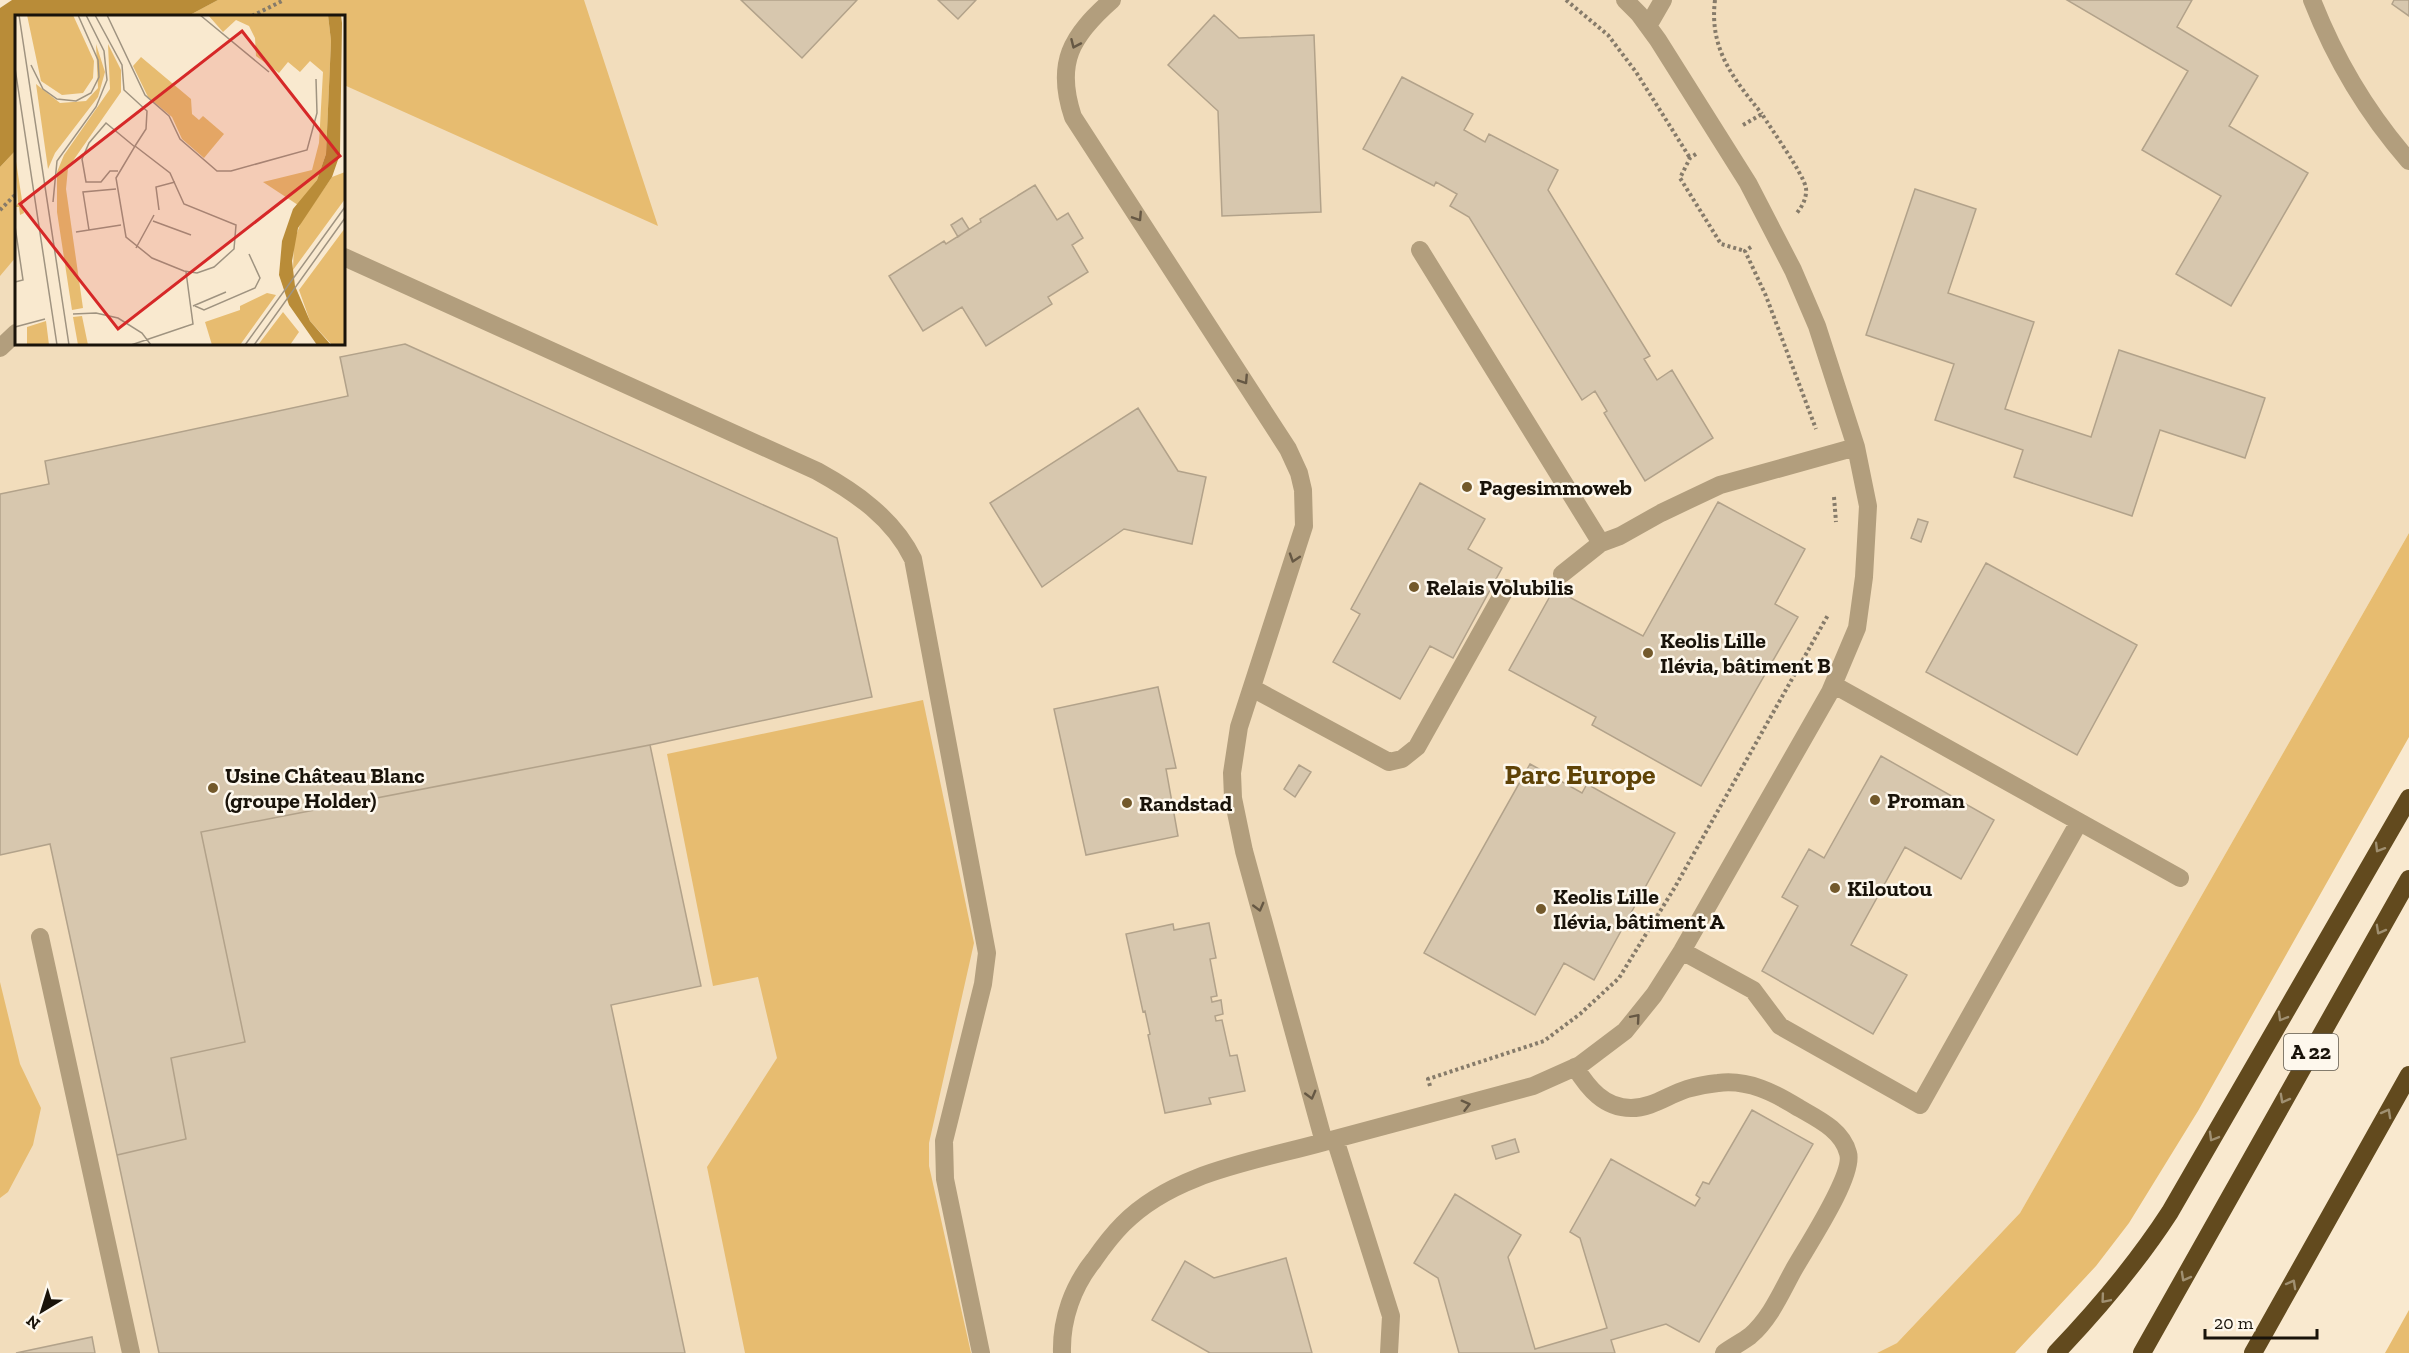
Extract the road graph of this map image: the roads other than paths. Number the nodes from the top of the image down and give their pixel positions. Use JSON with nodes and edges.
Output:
{"nodes":[{"id":1,"x":1112,"y":0,"type":"edge"},
{"id":2,"x":1625,"y":0,"type":"edge"},
{"id":3,"x":1663,"y":0,"type":"edge"},
{"id":4,"x":2312,"y":0,"type":"edge"},
{"id":5,"x":1648,"y":26,"type":"junction"},
{"id":6,"x":2409,"y":161,"type":"edge"},
{"id":7,"x":1420,"y":250,"type":"dead end"},
{"id":8,"x":345,"y":257,"type":"edge"},
{"id":9,"x":15,"y":334,"type":"edge"},
{"id":10,"x":0,"y":348,"type":"edge"},
{"id":11,"x":1856,"y":447,"type":"junction"},
{"id":12,"x":1601,"y":543,"type":"junction"},
{"id":13,"x":1562,"y":574,"type":"dead end"},
{"id":14,"x":1506,"y":588,"type":"dead end"},
{"id":15,"x":1834,"y":685,"type":"junction"},
{"id":16,"x":1252,"y":688,"type":"junction"},
{"id":17,"x":2409,"y":798,"type":"edge"},
{"id":18,"x":2079,"y":822,"type":"junction"},
{"id":19,"x":2180,"y":878,"type":"dead end"},
{"id":20,"x":2409,"y":879,"type":"edge"},
{"id":21,"x":40,"y":937,"type":"dead end"},
{"id":22,"x":1682,"y":951,"type":"junction"},
{"id":23,"x":1575,"y":1067,"type":"junction"},
{"id":24,"x":2409,"y":1075,"type":"edge"},
{"id":25,"x":1330,"y":1141,"type":"junction"},
{"id":26,"x":131,"y":1353,"type":"edge"},
{"id":27,"x":981,"y":1353,"type":"edge"},
{"id":28,"x":1062,"y":1353,"type":"edge"},
{"id":29,"x":1389,"y":1353,"type":"edge"},
{"id":30,"x":1724,"y":1353,"type":"edge"},
{"id":31,"x":2056,"y":1353,"type":"edge"},
{"id":32,"x":2142,"y":1353,"type":"edge"},
{"id":33,"x":2253,"y":1353,"type":"edge"}],
"edges":[{"from":1,"to":16,"type":"street","one_way":true},
{"from":2,"to":5,"type":"street"},
{"from":3,"to":5,"type":"street"},
{"from":4,"to":6,"type":"street"},
{"from":5,"to":11,"type":"street"},
{"from":7,"to":12,"type":"street"},
{"from":8,"to":27,"type":"street"},
{"from":9,"to":10,"type":"street"},
{"from":11,"to":12,"type":"street"},
{"from":11,"to":15,"type":"street"},
{"from":12,"to":13,"type":"street"},
{"from":14,"to":16,"type":"street"},
{"from":15,"to":18,"type":"street"},
{"from":15,"to":22,"type":"street"},
{"from":16,"to":25,"type":"street","one_way":true},
{"from":17,"to":31,"type":"highway","one_way":true},
{"from":18,"to":19,"type":"street"},
{"from":18,"to":22,"type":"street"},
{"from":20,"to":32,"type":"highway","number":"A 22","one_way":true},
{"from":21,"to":26,"type":"street"},
{"from":23,"to":22,"type":"street","one_way":true},
{"from":25,"to":23,"type":"street","one_way":true},
{"from":23,"to":30,"type":"street"},
{"from":33,"to":24,"type":"highway","one_way":true},
{"from":25,"to":28,"type":"street"},
{"from":25,"to":29,"type":"street"}]}
